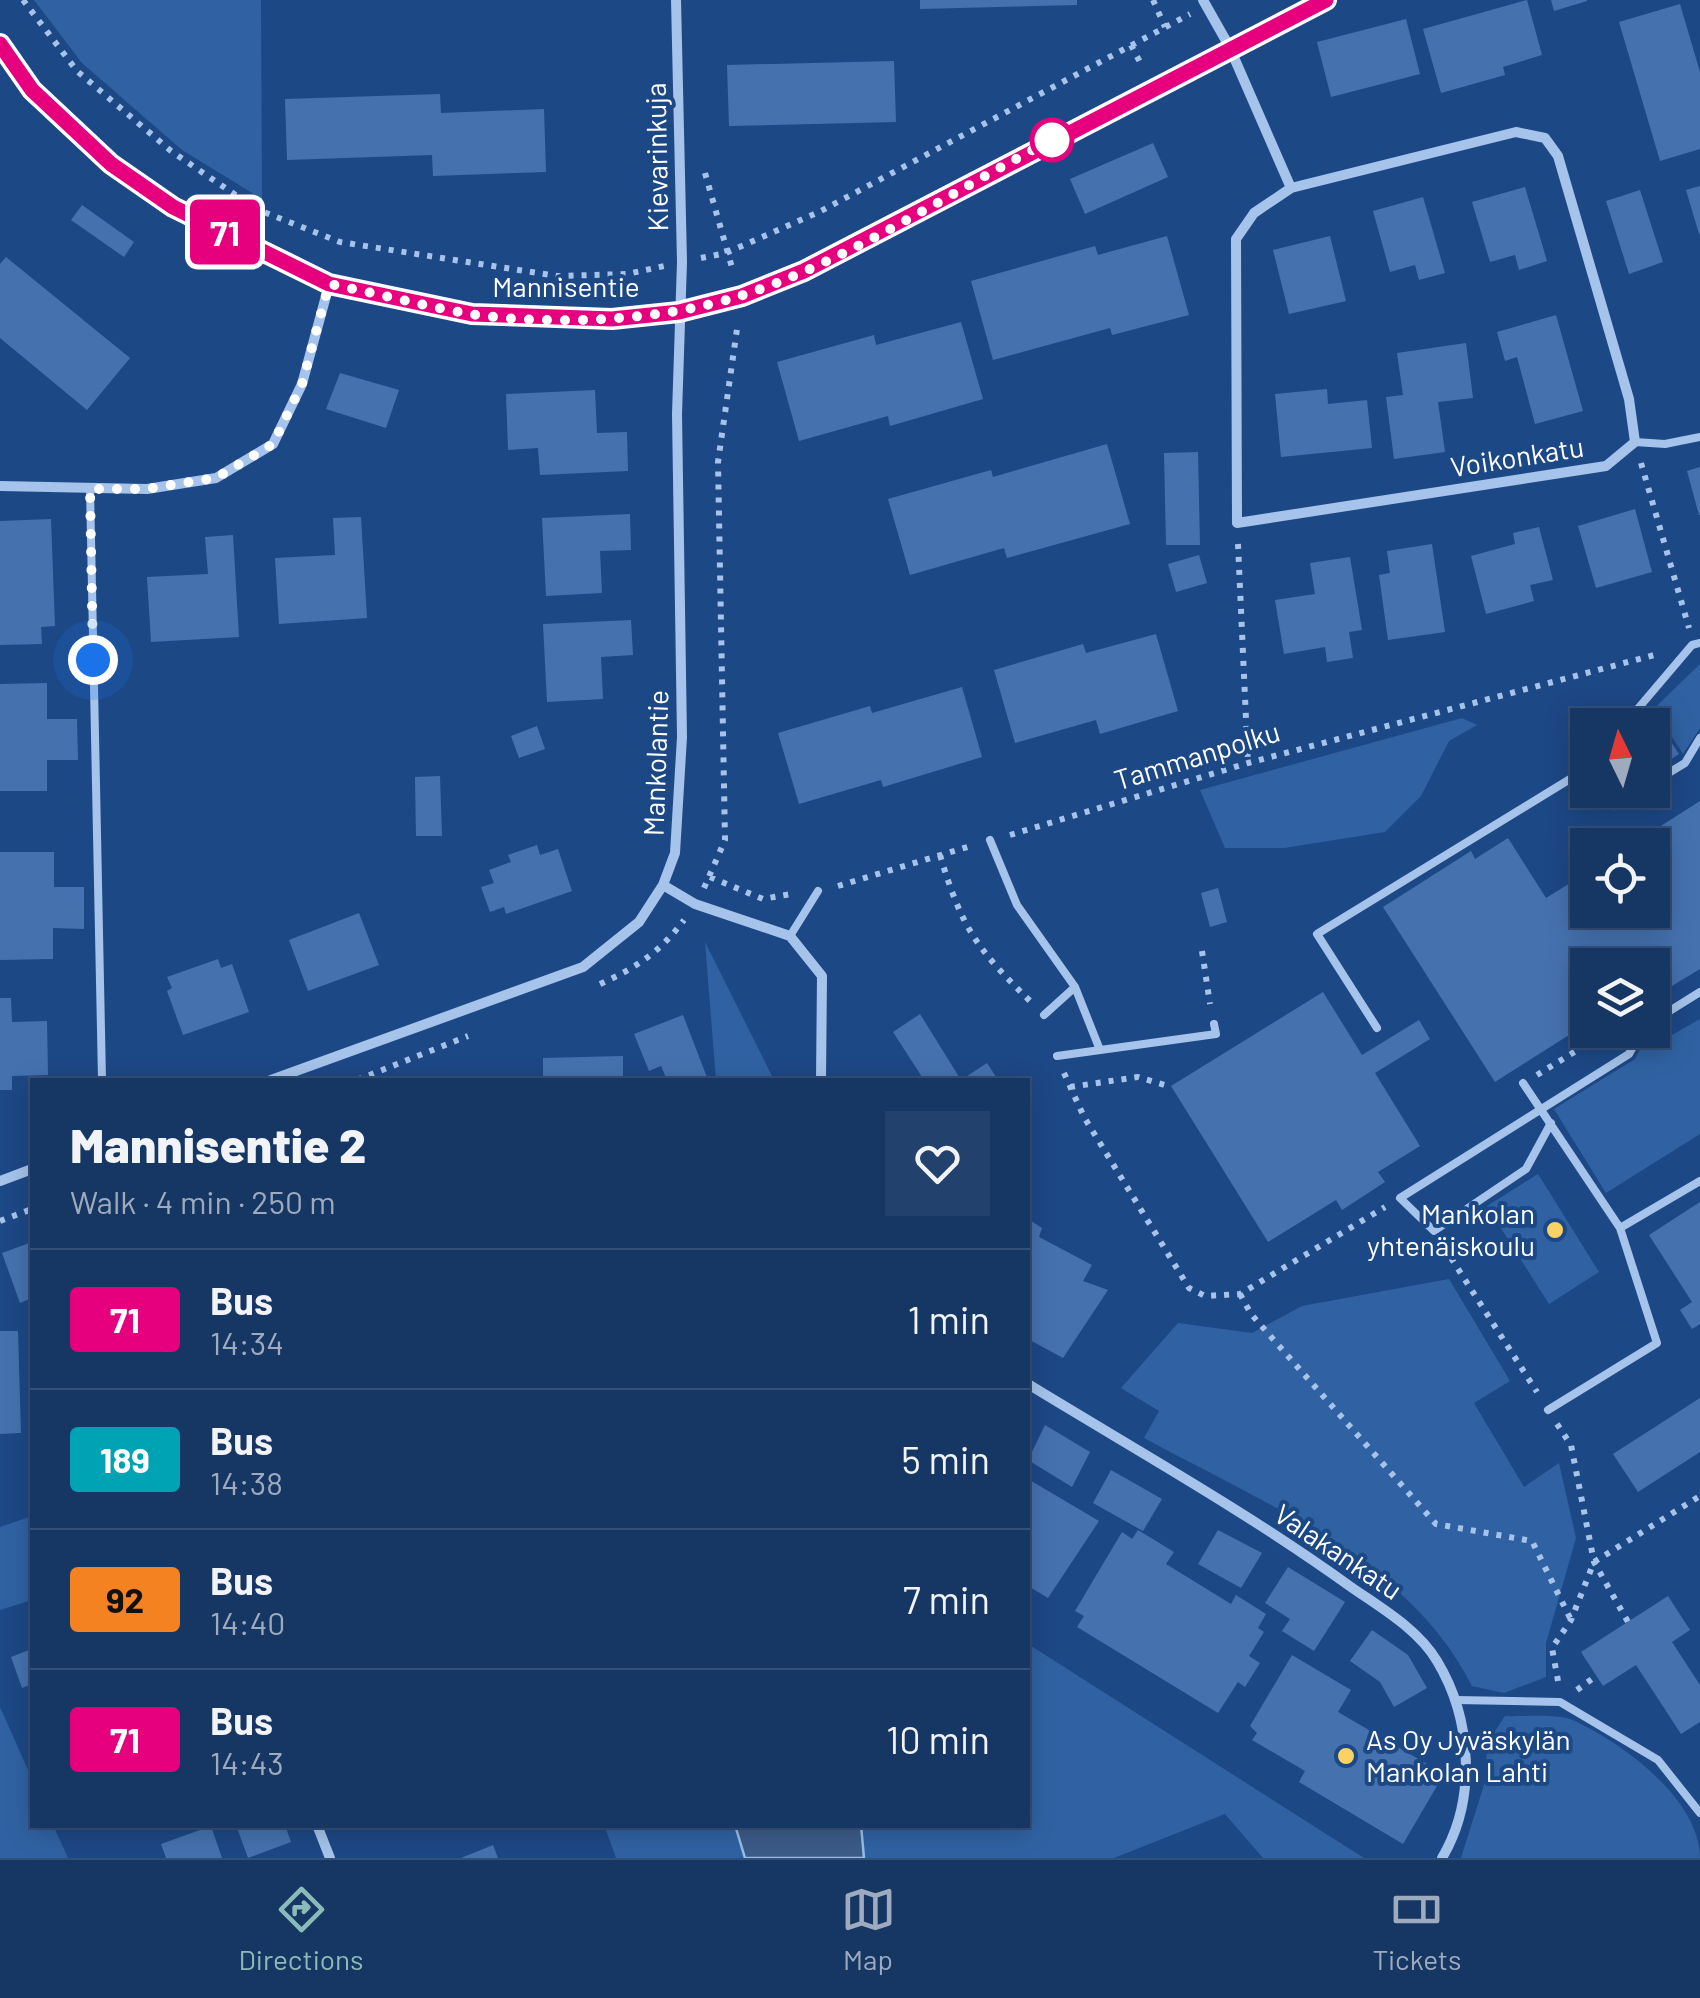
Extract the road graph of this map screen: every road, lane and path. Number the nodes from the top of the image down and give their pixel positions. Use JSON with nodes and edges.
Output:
{"nodes":[{"id":1,"x":23,"y":0,"type":"edge"},
{"id":2,"x":676,"y":0,"type":"edge"},
{"id":3,"x":1153,"y":0,"type":"edge"},
{"id":4,"x":1326,"y":0,"type":"edge"},
{"id":5,"x":1204,"y":3,"type":"edge"},
{"id":6,"x":1165,"y":27,"type":"junction"},
{"id":7,"x":0,"y":44,"type":"edge"},
{"id":8,"x":1230,"y":46,"type":"junction"},
{"id":9,"x":1291,"y":188,"type":"junction"},
{"id":10,"x":682,"y":262,"type":"junction"},
{"id":11,"x":329,"y":284,"type":"junction"},
{"id":12,"x":679,"y":312,"type":"junction"},
{"id":13,"x":1700,"y":437,"type":"edge"},
{"id":14,"x":1635,"y":442,"type":"junction"},
{"id":15,"x":0,"y":486,"type":"edge"},
{"id":16,"x":90,"y":489,"type":"junction"},
{"id":17,"x":1237,"y":523,"type":"junction"},
{"id":18,"x":1696,"y":644,"type":"edge"},
{"id":19,"x":1639,"y":708,"type":"edge"},
{"id":20,"x":1700,"y":738,"type":"edge"},
{"id":21,"x":1248,"y":763,"type":"junction"},
{"id":22,"x":1670,"y":772,"type":"edge"},
{"id":23,"x":1570,"y":779,"type":"edge"},
{"id":24,"x":990,"y":840,"type":"junction"},
{"id":25,"x":940,"y":855,"type":"junction"},
{"id":26,"x":710,"y":877,"type":"dead end"},
{"id":27,"x":662,"y":885,"type":"junction"},
{"id":28,"x":818,"y":892,"type":"junction"},
{"id":29,"x":790,"y":936,"type":"junction"},
{"id":30,"x":1202,"y":951,"type":"dead end"},
{"id":31,"x":1075,"y":987,"type":"junction"},
{"id":32,"x":1700,"y":992,"type":"edge"},
{"id":33,"x":1208,"y":995,"type":"dead end"},
{"id":34,"x":1670,"y":1011,"type":"edge"},
{"id":35,"x":1044,"y":1016,"type":"joint"},
{"id":36,"x":1214,"y":1024,"type":"dead end"},
{"id":37,"x":1377,"y":1028,"type":"dead end"},
{"id":38,"x":1580,"y":1048,"type":"edge"},
{"id":39,"x":1633,"y":1048,"type":"edge"},
{"id":40,"x":1100,"y":1050,"type":"junction"},
{"id":41,"x":1057,"y":1056,"type":"joint"},
{"id":42,"x":102,"y":1078,"type":"edge"},
{"id":43,"x":277,"y":1078,"type":"edge"},
{"id":44,"x":820,"y":1078,"type":"edge"},
{"id":45,"x":1523,"y":1083,"type":"joint"},
{"id":46,"x":1168,"y":1086,"type":"dead end"},
{"id":47,"x":1070,"y":1088,"type":"junction"},
{"id":48,"x":1540,"y":1108,"type":"junction"},
{"id":49,"x":1551,"y":1123,"type":"junction"},
{"id":50,"x":30,"y":1170,"type":"edge"},
{"id":51,"x":0,"y":1181,"type":"edge"},
{"id":52,"x":1700,"y":1181,"type":"edge"},
{"id":53,"x":1400,"y":1198,"type":"junction"},
{"id":54,"x":30,"y":1210,"type":"edge"},
{"id":55,"x":0,"y":1222,"type":"edge"},
{"id":56,"x":1620,"y":1228,"type":"junction"},
{"id":57,"x":1434,"y":1230,"type":"junction"},
{"id":58,"x":1240,"y":1294,"type":"junction"},
{"id":59,"x":1030,"y":1385,"type":"edge"},
{"id":60,"x":1548,"y":1410,"type":"junction"},
{"id":61,"x":1700,"y":1496,"type":"edge"},
{"id":62,"x":1594,"y":1562,"type":"junction"},
{"id":63,"x":1571,"y":1620,"type":"junction"},
{"id":64,"x":1628,"y":1622,"type":"dead end"},
{"id":65,"x":1456,"y":1700,"type":"junction"},
{"id":66,"x":1560,"y":1702,"type":"junction"},
{"id":67,"x":1700,"y":1813,"type":"edge"},
{"id":68,"x":319,"y":1828,"type":"edge"},
{"id":69,"x":330,"y":1858,"type":"edge"},
{"id":70,"x":1442,"y":1858,"type":"edge"}],
"edges":[{"from":1,"to":10,"type":"path"},
{"from":2,"to":10,"type":"street","name":"Kievarinkuja"},
{"from":3,"to":6,"type":"path"},
{"from":4,"to":8,"type":"street","name":"Mannisentie"},
{"from":5,"to":6,"type":"path"},
{"from":5,"to":8,"type":"street"},
{"from":6,"to":10,"type":"path"},
{"from":7,"to":11,"type":"street","name":"Mannisentie"},
{"from":8,"to":9,"type":"street"},
{"from":8,"to":12,"type":"street","name":"Mannisentie"},
{"from":9,"to":14,"type":"street"},
{"from":9,"to":17,"type":"street"},
{"from":10,"to":12,"type":"street","name":"Kievarinkuja"},
{"from":11,"to":12,"type":"street","name":"Mannisentie"},
{"from":11,"to":16,"type":"street"},
{"from":12,"to":27,"type":"street","name":"Mankolantie"},
{"from":13,"to":14,"type":"lane"},
{"from":14,"to":17,"type":"street","name":"Voikonkatu"},
{"from":14,"to":18,"type":"path"},
{"from":15,"to":16,"type":"street"},
{"from":16,"to":42,"type":"lane"},
{"from":17,"to":21,"type":"path"},
{"from":18,"to":19,"type":"lane"},
{"from":18,"to":21,"type":"path","name":"Tammanpolku"},
{"from":20,"to":22,"type":"lane"},
{"from":21,"to":24,"type":"path","name":"Tammanpolku"},
{"from":23,"to":37,"type":"lane"},
{"from":24,"to":25,"type":"path","name":"Tammanpolku"},
{"from":24,"to":31,"type":"lane"},
{"from":25,"to":28,"type":"path","name":"Tammanpolku"},
{"from":25,"to":35,"type":"path"},
{"from":26,"to":28,"type":"path","name":"Tammanpolku"},
{"from":27,"to":29,"type":"street"},
{"from":27,"to":43,"type":"street","name":"Mankolantie"},
{"from":28,"to":29,"type":"lane"},
{"from":29,"to":44,"type":"street"},
{"from":30,"to":33,"type":"path"},
{"from":31,"to":35,"type":"lane"},
{"from":31,"to":40,"type":"lane"},
{"from":32,"to":34,"type":"lane"},
{"from":36,"to":40,"type":"lane"},
{"from":38,"to":45,"type":"path"},
{"from":39,"to":48,"type":"lane"},
{"from":40,"to":41,"type":"lane"},
{"from":41,"to":47,"type":"path"},
{"from":45,"to":48,"type":"lane"},
{"from":46,"to":47,"type":"path"},
{"from":47,"to":58,"type":"path"},
{"from":48,"to":49,"type":"lane"},
{"from":48,"to":53,"type":"lane"},
{"from":49,"to":56,"type":"lane"},
{"from":49,"to":57,"type":"lane"},
{"from":50,"to":51,"type":"street"},
{"from":52,"to":56,"type":"lane"},
{"from":53,"to":57,"type":"lane"},
{"from":53,"to":58,"type":"path"},
{"from":54,"to":55,"type":"path"},
{"from":56,"to":60,"type":"lane"},
{"from":57,"to":60,"type":"path"},
{"from":58,"to":63,"type":"path"},
{"from":59,"to":65,"type":"street","name":"Valakankatu"},
{"from":60,"to":62,"type":"path"},
{"from":61,"to":62,"type":"path"},
{"from":62,"to":63,"type":"path"},
{"from":62,"to":64,"type":"path"},
{"from":63,"to":66,"type":"path"},
{"from":65,"to":66,"type":"lane"},
{"from":65,"to":70,"type":"street","name":"Valakankatu"},
{"from":66,"to":67,"type":"lane"},
{"from":68,"to":69,"type":"street"}]}
